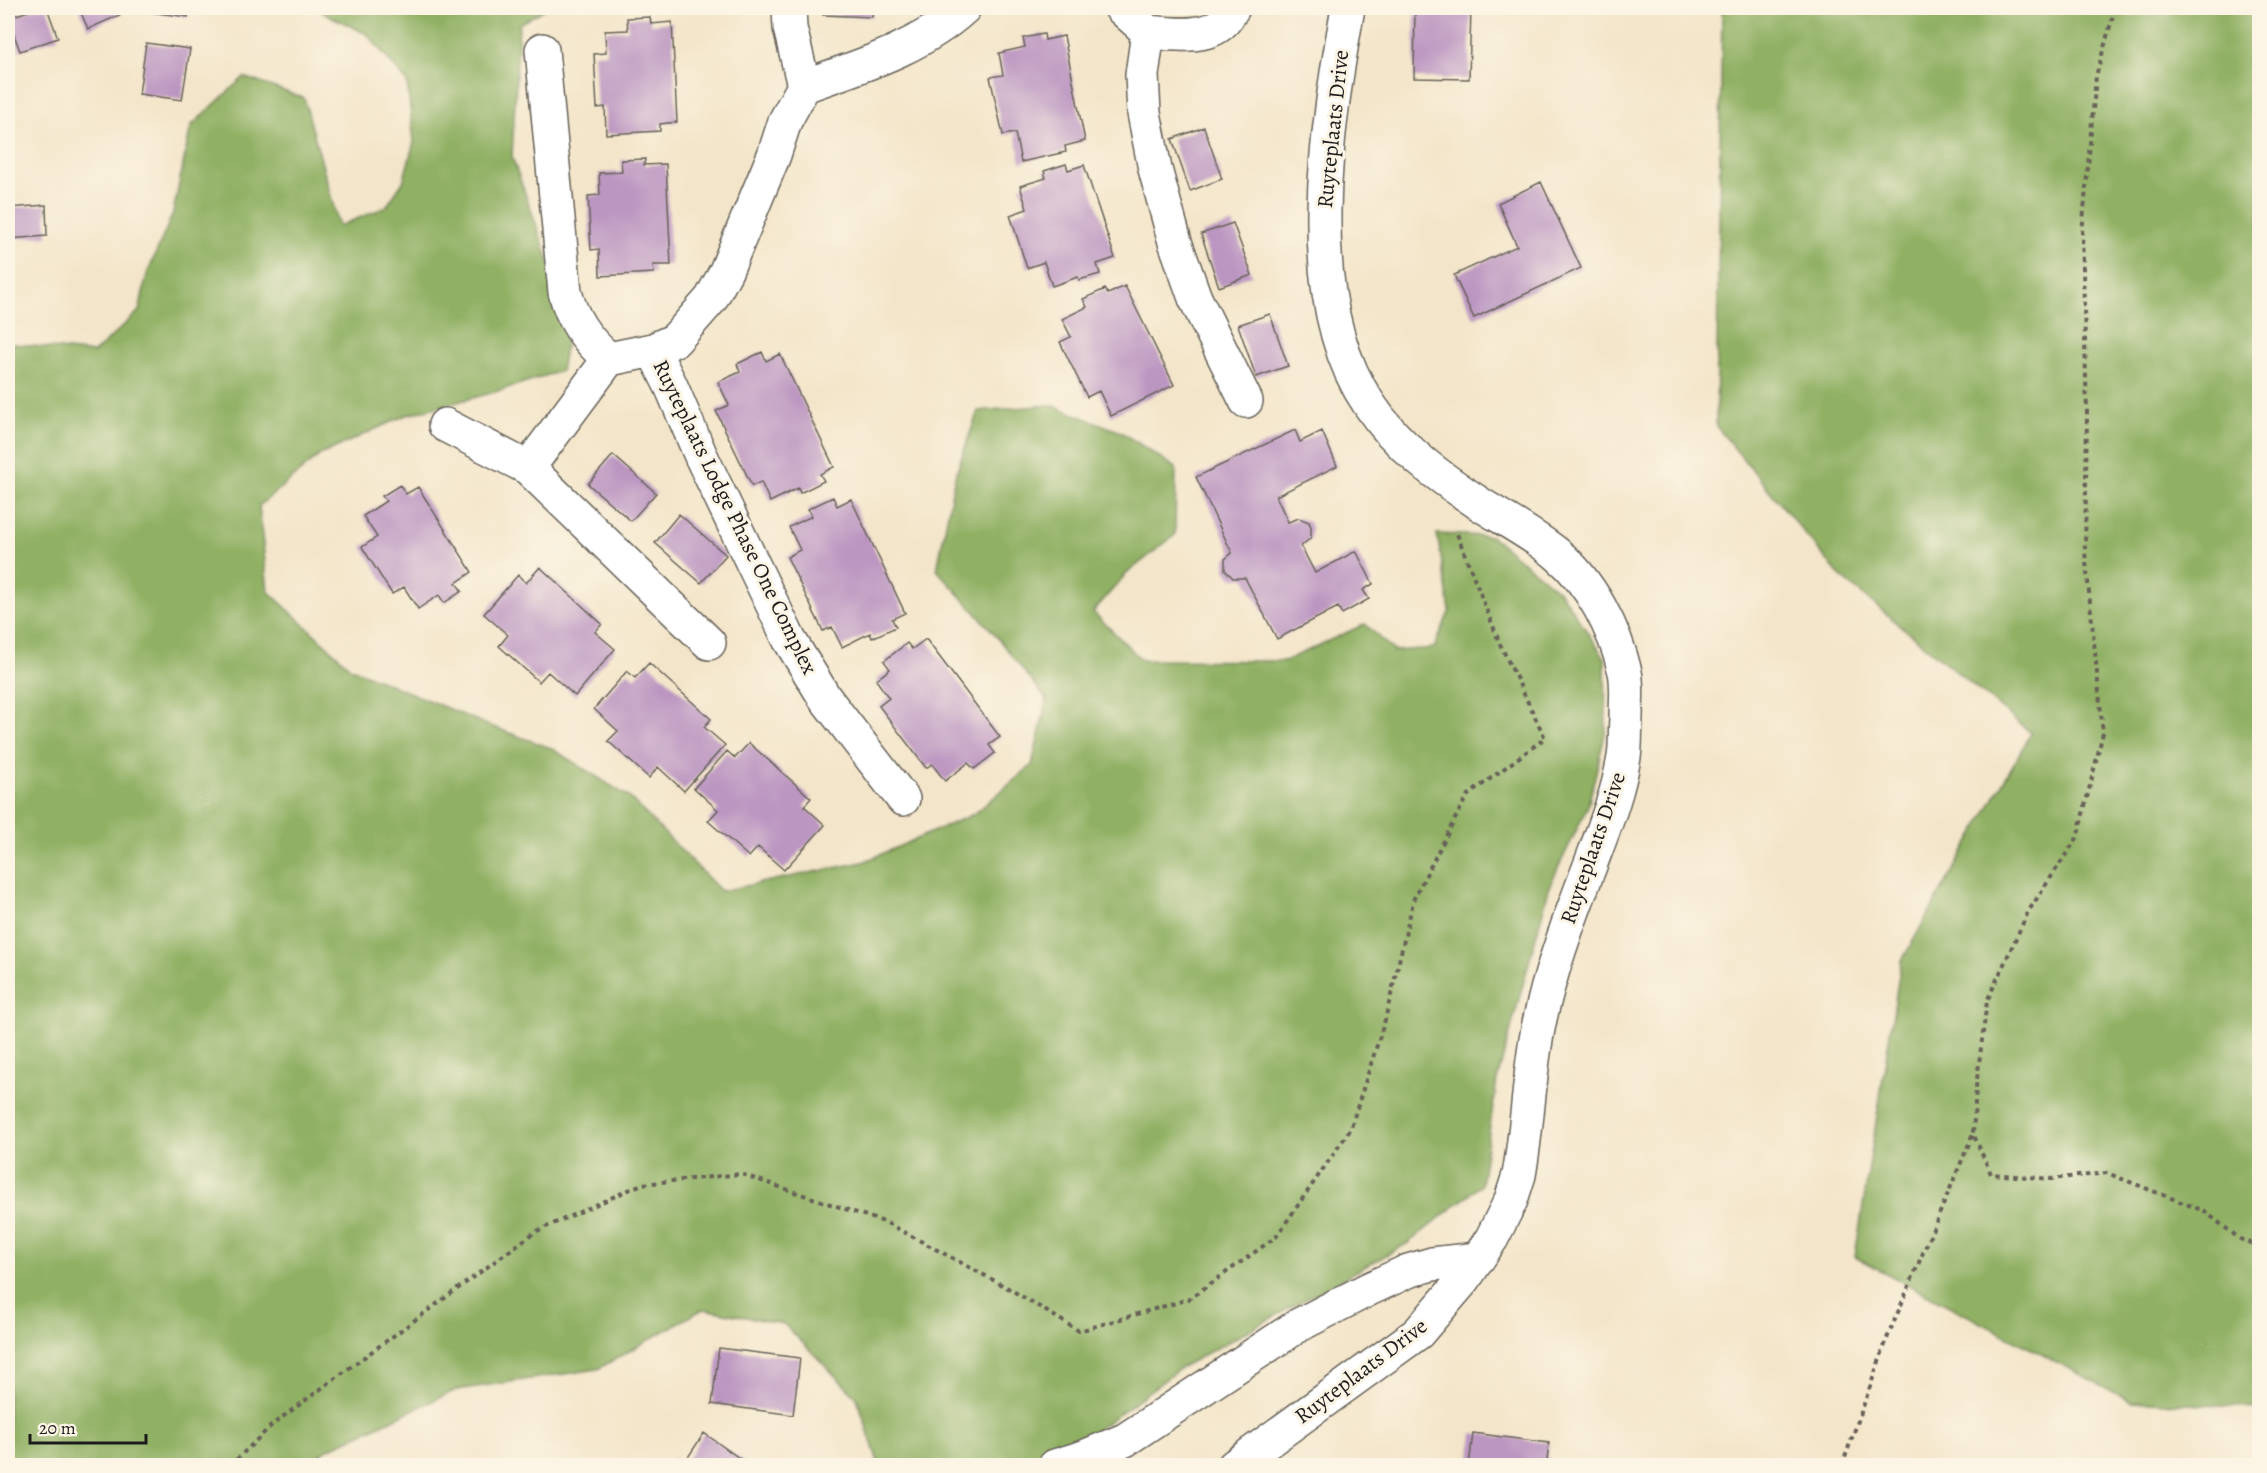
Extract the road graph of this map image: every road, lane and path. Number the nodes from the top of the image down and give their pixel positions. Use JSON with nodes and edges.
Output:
{"nodes":[{"id":1,"x":789,"y":8,"type":"edge"},
{"id":2,"x":964,"y":8,"type":"edge"},
{"id":3,"x":1120,"y":8,"type":"edge"},
{"id":4,"x":1233,"y":8,"type":"edge"},
{"id":5,"x":1348,"y":8,"type":"edge"},
{"id":6,"x":2115,"y":8,"type":"edge"},
{"id":7,"x":1148,"y":32,"type":"junction"},
{"id":8,"x":542,"y":50,"type":"dead end"},
{"id":9,"x":804,"y":86,"type":"junction"},
{"id":10,"x":653,"y":350,"type":"junction"},
{"id":11,"x":609,"y":359,"type":"junction"},
{"id":12,"x":1246,"y":401,"type":"dead end"},
{"id":13,"x":445,"y":425,"type":"dead end"},
{"id":14,"x":528,"y":468,"type":"junction"},
{"id":15,"x":1453,"y":524,"type":"dead end"},
{"id":16,"x":709,"y":643,"type":"dead end"},
{"id":17,"x":903,"y":799,"type":"dead end"},
{"id":18,"x":1973,"y":1133,"type":"junction"},
{"id":19,"x":2259,"y":1247,"type":"edge"},
{"id":20,"x":1478,"y":1259,"type":"junction"},
{"id":21,"x":230,"y":1466,"type":"edge"},
{"id":22,"x":1055,"y":1466,"type":"edge"},
{"id":23,"x":1234,"y":1466,"type":"edge"},
{"id":24,"x":1842,"y":1466,"type":"edge"}],
"edges":[{"from":1,"to":9,"type":"street"},
{"from":2,"to":9,"type":"street"},
{"from":3,"to":7,"type":"street"},
{"from":4,"to":7,"type":"street"},
{"from":5,"to":20,"type":"street","name":"Ruyteplaats Drive"},
{"from":6,"to":18,"type":"path"},
{"from":7,"to":12,"type":"street"},
{"from":8,"to":11,"type":"street"},
{"from":9,"to":10,"type":"street","name":"Ruyteplaats Lodge Phase One Complex"},
{"from":10,"to":11,"type":"street","name":"Ruyteplaats Lodge Phase One Complex"},
{"from":10,"to":17,"type":"street","name":"Ruyteplaats Lodge Phase One Complex"},
{"from":11,"to":14,"type":"street"},
{"from":13,"to":14,"type":"street"},
{"from":14,"to":16,"type":"street"},
{"from":15,"to":21,"type":"path"},
{"from":18,"to":19,"type":"path"},
{"from":18,"to":24,"type":"path"},
{"from":20,"to":22,"type":"street"},
{"from":20,"to":23,"type":"street","name":"Ruyteplaats Drive"}]}
